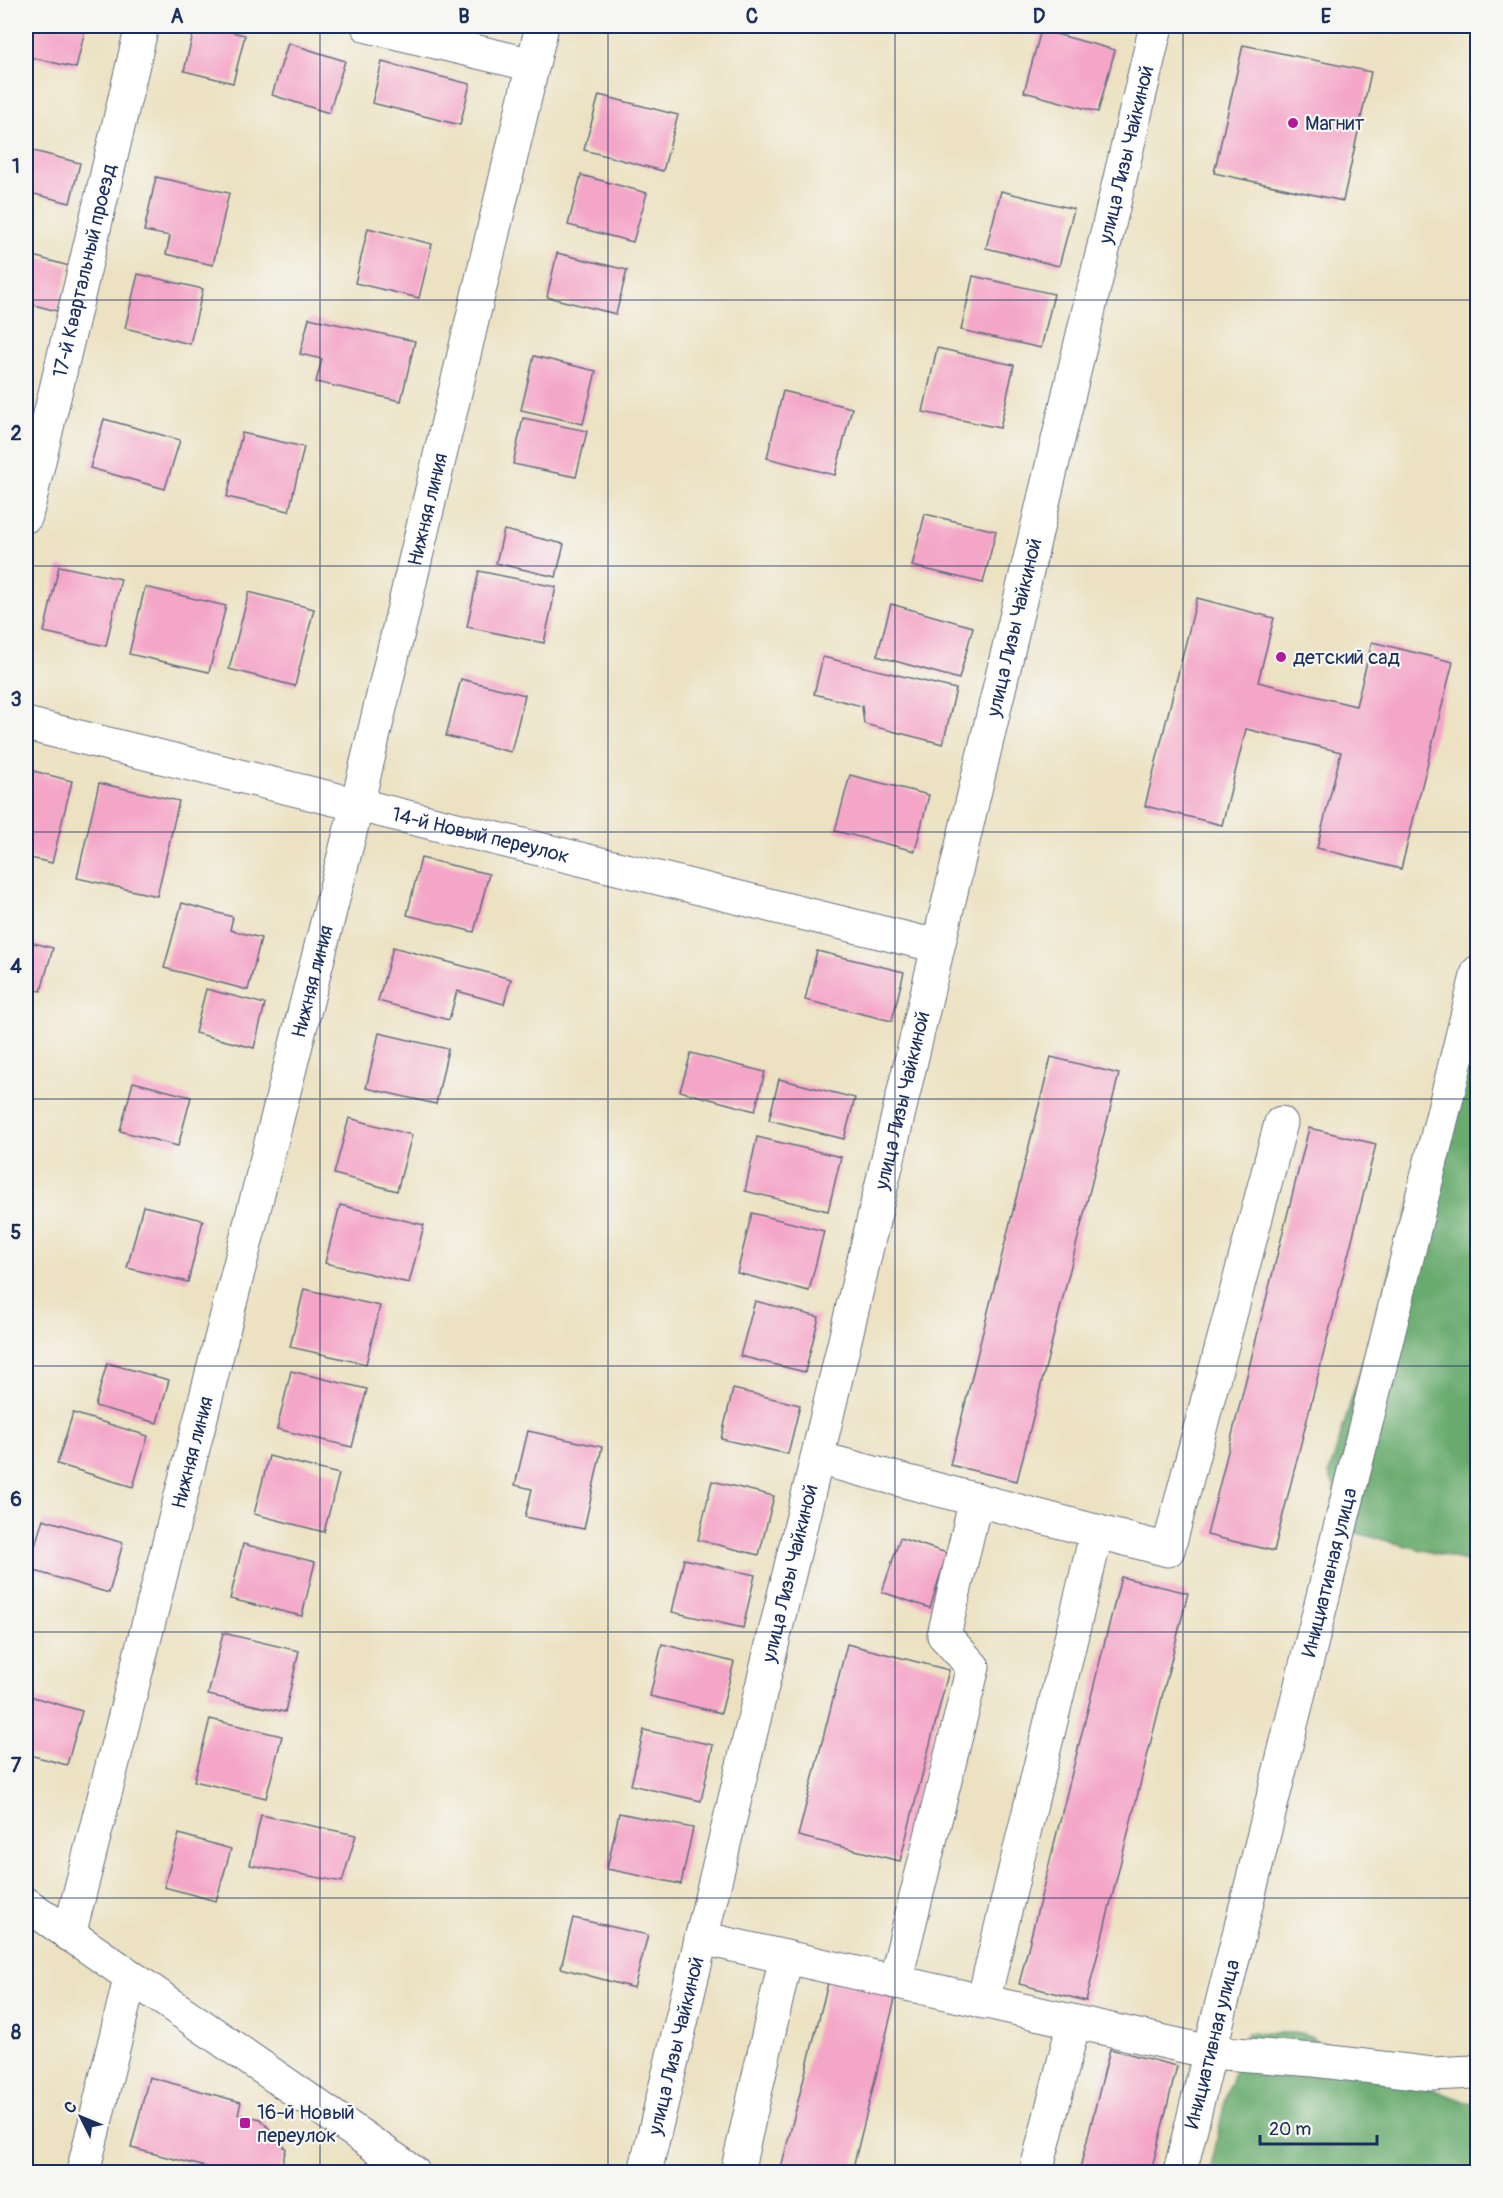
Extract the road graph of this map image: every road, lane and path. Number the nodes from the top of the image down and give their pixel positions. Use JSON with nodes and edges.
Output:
{"nodes":[{"id":1,"x":142,"y":26,"type":"edge"},
{"id":2,"x":368,"y":26,"type":"edge"},
{"id":3,"x":542,"y":26,"type":"edge"},
{"id":4,"x":1156,"y":26,"type":"edge"},
{"id":5,"x":533,"y":65,"type":"junction"},
{"id":6,"x":26,"y":516,"type":"edge"},
{"id":7,"x":26,"y":724,"type":"edge"},
{"id":8,"x":357,"y":805,"type":"junction"},
{"id":9,"x":937,"y":946,"type":"junction"},
{"id":10,"x":1478,"y":972,"type":"edge"},
{"id":11,"x":1281,"y":1123,"type":"dead end"},
{"id":12,"x":817,"y":1458,"type":"junction"},
{"id":13,"x":976,"y":1499,"type":"junction"},
{"id":14,"x":1097,"y":1531,"type":"junction"},
{"id":15,"x":26,"y":1904,"type":"edge"},
{"id":16,"x":69,"y":1935,"type":"junction"},
{"id":17,"x":701,"y":1938,"type":"junction"},
{"id":18,"x":786,"y":1957,"type":"junction"},
{"id":19,"x":130,"y":1979,"type":"junction"},
{"id":20,"x":895,"y":1982,"type":"junction"},
{"id":21,"x":983,"y":2002,"type":"junction"},
{"id":22,"x":1074,"y":2022,"type":"junction"},
{"id":23,"x":1210,"y":2052,"type":"junction"},
{"id":24,"x":1478,"y":2070,"type":"edge"},
{"id":25,"x":83,"y":2172,"type":"edge"},
{"id":26,"x":412,"y":2172,"type":"edge"},
{"id":27,"x":645,"y":2172,"type":"edge"},
{"id":28,"x":737,"y":2172,"type":"edge"},
{"id":29,"x":1036,"y":2172,"type":"edge"},
{"id":30,"x":1180,"y":2172,"type":"edge"}],
"edges":[{"from":1,"to":6,"type":"street","name":"17-й Квартальный проезд"},
{"from":2,"to":5,"type":"street"},
{"from":3,"to":5,"type":"street","name":"Нижняя линия"},
{"from":4,"to":9,"type":"street","name":"улица Лизы Чайкиной"},
{"from":5,"to":8,"type":"street","name":"Нижняя линия"},
{"from":7,"to":8,"type":"street","name":"14-й Новый переулок"},
{"from":8,"to":9,"type":"street","name":"14-й Новый переулок"},
{"from":8,"to":16,"type":"street","name":"Нижняя линия"},
{"from":9,"to":12,"type":"street","name":"улица Лизы Чайкиной"},
{"from":10,"to":23,"type":"street","name":"Инициативная улица"},
{"from":11,"to":14,"type":"street"},
{"from":12,"to":13,"type":"street"},
{"from":12,"to":17,"type":"street","name":"улица Лизы Чайкиной"},
{"from":13,"to":14,"type":"street"},
{"from":13,"to":20,"type":"street"},
{"from":14,"to":21,"type":"street"},
{"from":15,"to":16,"type":"street"},
{"from":16,"to":19,"type":"street"},
{"from":17,"to":18,"type":"street"},
{"from":17,"to":27,"type":"street","name":"улица Лизы Чайкиной"},
{"from":18,"to":20,"type":"street"},
{"from":18,"to":28,"type":"street"},
{"from":19,"to":25,"type":"street"},
{"from":19,"to":26,"type":"street"},
{"from":20,"to":21,"type":"street"},
{"from":21,"to":22,"type":"street"},
{"from":22,"to":23,"type":"street"},
{"from":22,"to":29,"type":"street"},
{"from":23,"to":24,"type":"street"},
{"from":23,"to":30,"type":"street","name":"Инициативная улица"}]}
